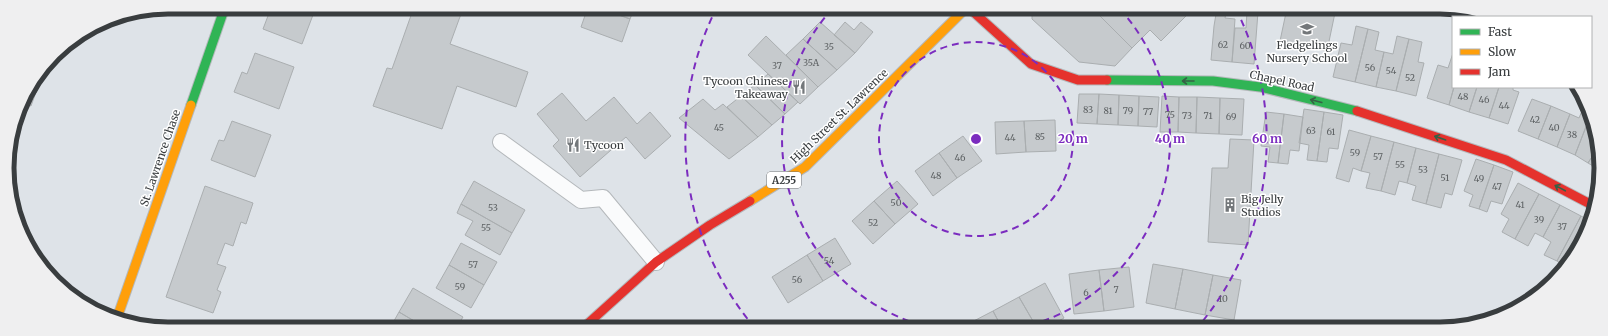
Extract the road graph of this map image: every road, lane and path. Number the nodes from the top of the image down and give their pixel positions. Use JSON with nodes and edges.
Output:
{"nodes":[{"id":1,"x":223,"y":14,"type":"edge"},
{"id":2,"x":960,"y":14,"type":"edge"},
{"id":3,"x":976,"y":14,"type":"edge"},
{"id":4,"x":501,"y":142,"type":"dead end"},
{"id":5,"x":1590,"y":204,"type":"edge"},
{"id":6,"x":656,"y":262,"type":"junction"},
{"id":7,"x":118,"y":314,"type":"edge"},
{"id":8,"x":590,"y":322,"type":"edge"}],
"edges":[{"from":1,"to":7,"type":"street","name":"St. Lawrence Chase"},
{"from":2,"to":6,"type":"street","name":"High Street St. Lawrence","number":"A255"},
{"from":5,"to":3,"type":"street","name":"Chapel Road","one_way":true},
{"from":4,"to":6,"type":"lane"},
{"from":6,"to":8,"type":"street","name":"High Street St. Lawrence","number":"A255"}]}
